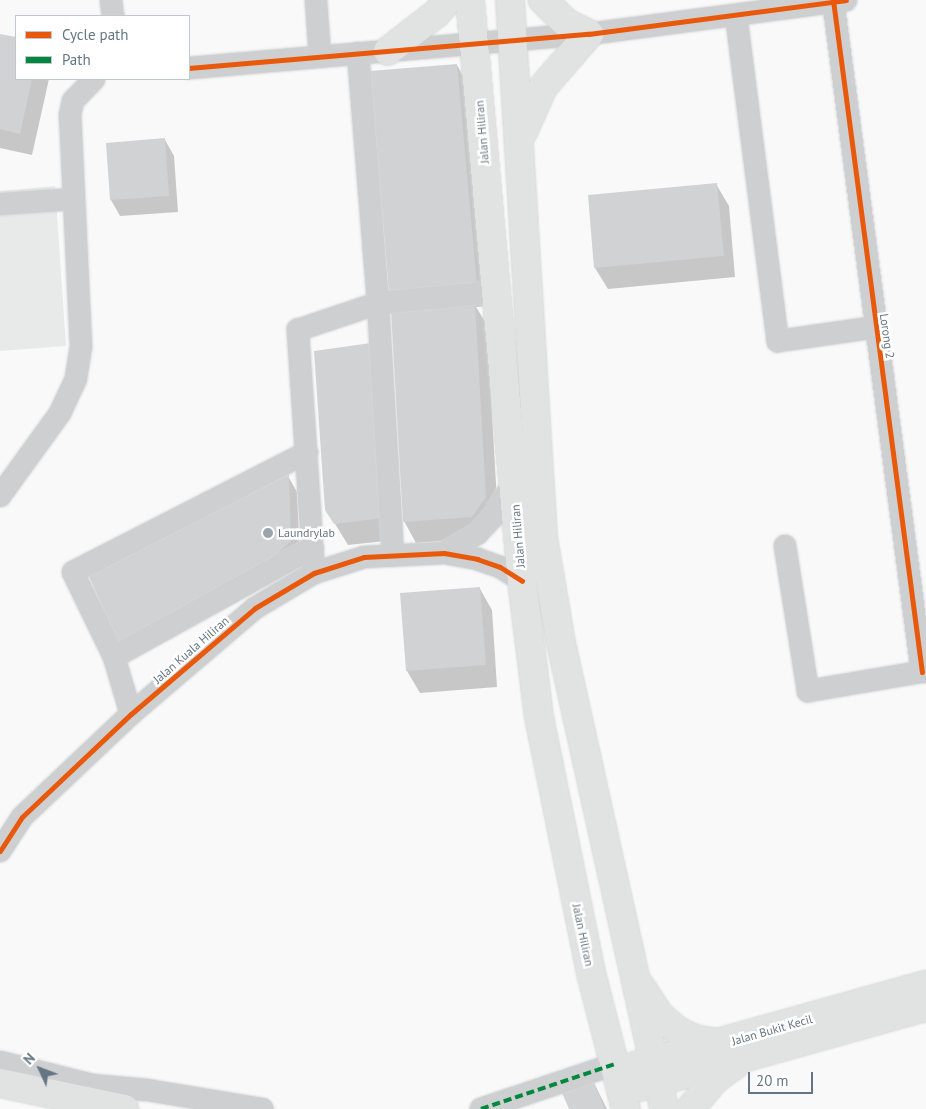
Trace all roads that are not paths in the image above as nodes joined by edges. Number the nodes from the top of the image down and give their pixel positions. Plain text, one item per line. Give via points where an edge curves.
1 (112, 0) edge
2 (316, 0) edge
3 (448, 0) edge
4 (470, 0) edge
5 (510, 0) edge
6 (543, 0) edge
7 (838, 1) edge
8 (113, 15) edge
9 (736, 15) junction
10 (589, 34) junction
11 (514, 40) junction
12 (475, 43) junction
13 (388, 51) junction
14 (358, 54) junction
15 (320, 57) junction
16 (190, 68) edge
17 (93, 80) edge
18 (520, 140) junction
19 (74, 199) junction
20 (0, 204) edge
21 (494, 292) junction
22 (378, 303) junction
23 (876, 327) junction
24 (307, 452) junction
25 (514, 482) junction
26 (0, 496) edge
27 (785, 546) dead end
28 (313, 548) junction
29 (444, 553) junction
30 (392, 556) junction
31 (314, 573) junction
32 (522, 581) junction
33 (114, 658) junction
34 (924, 671) edge
35 (131, 714) junction
36 (0, 851) edge
37 (633, 975) junction
38 (926, 985) edge
39 (926, 1007) edge
40 (735, 1051) junction
41 (0, 1062) edge
42 (654, 1072) junction
43 (0, 1083) edge
44 (620, 1084) edge
45 (124, 1109) edge
46 (262, 1109) edge
47 (481, 1109) edge
48 (664, 1109) edge
49 (690, 1109) edge

1 - 8 street
2 - 15 street
3 - 13 main road via 437,13
4 - 12 main road, Jalan Hiliran
5 - 11 main road, Jalan Hiliran
6 - 10 main road via 566,23
7 - 9 street
7 - 23 street, Lorong 2
9 - 10 street
9 - 23 street via 778,341
10 - 11 street
10 - 18 main road via 543,87
11 - 12 street
11 - 18 main road, Jalan Hiliran
12 - 13 street
12 - 21 main road, Jalan Hiliran
13 - 14 street
14 - 15 street
14 - 22 street
15 - 16 street
17 - 19 street via 73,101 70,115
18 - 37 main road, Jalan Hiliran via 543,538 561,643
19 - 20 street
19 - 26 street via 81,346 76,378 60,413
21 - 22 street
21 - 25 main road, Jalan Hiliran
22 - 24 street via 298,330
22 - 30 street
23 - 34 street, Lorong 2
24 - 28 street
24 - 33 street via 73,572
25 - 29 street via 478,533
25 - 32 main road, Jalan Hiliran
27 - 34 street via 808,692
28 - 31 street
28 - 33 street
29 - 30 street, Jalan Kuala Hiliran
29 - 32 street via 477,559
30 - 31 street, Jalan Kuala Hiliran via 364,557
31 - 35 street, Jalan Kuala Hiliran via 255,608
32 - 44 main road, Jalan Hiliran via 539,718 592,977
33 - 35 street
35 - 36 street, Jalan Kuala Hiliran via 22,817
37 - 40 main road via 660,1016 678,1031
37 - 42 main road, Jalan Hiliran
38 - 40 main road, Jalan Bukit Kecil
39 - 40 main road, Jalan Bukit Kecil
40 - 42 main road, Jalan Bukit Kecil
40 - 49 main road
41 - 46 street via 92,1085 147,1090
42 - 44 main road, Jalan Bukit Kecil
42 - 48 main road, Jalan Hiliran
43 - 45 main road
44 - 47 street via 524,1092

